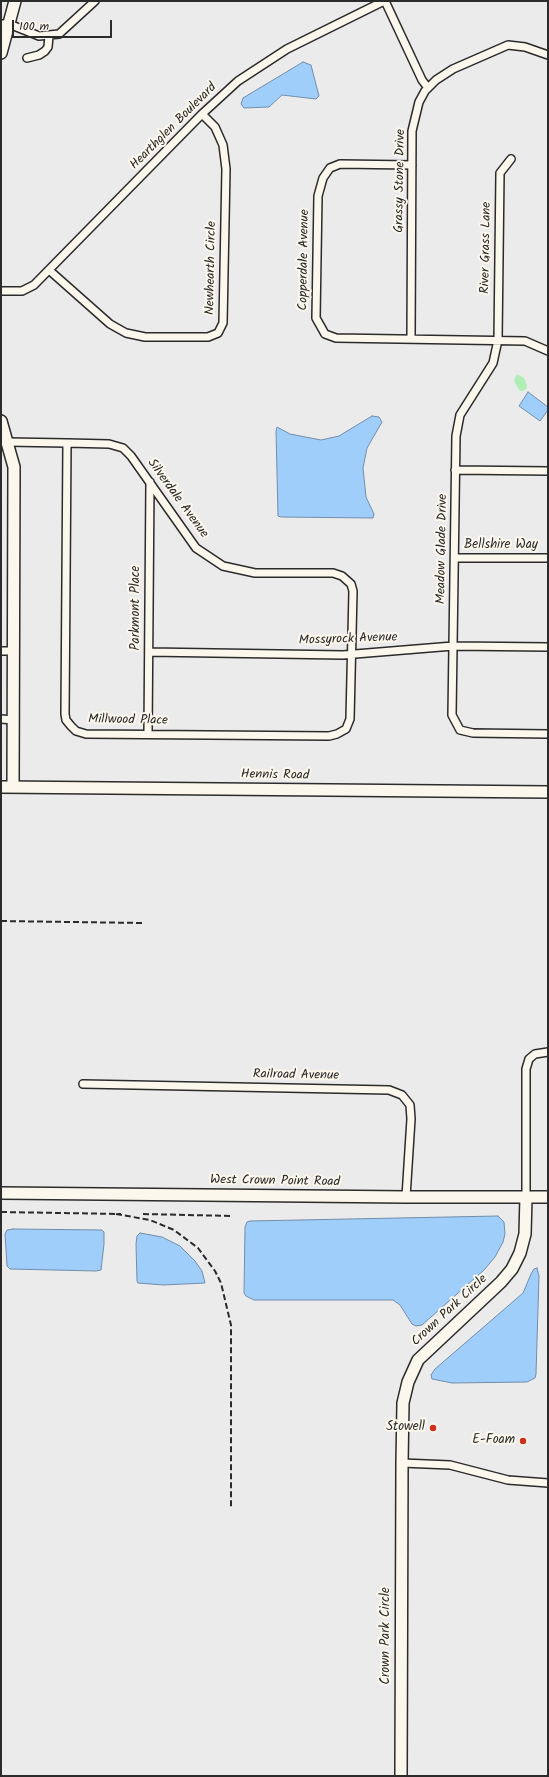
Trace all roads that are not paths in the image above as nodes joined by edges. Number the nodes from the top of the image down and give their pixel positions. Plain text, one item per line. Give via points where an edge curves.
1 (15, 1) edge
2 (96, 1) edge
3 (384, 1) edge
4 (5, 24) edge
5 (49, 36) junction
6 (1, 53) edge
7 (548, 55) edge
8 (27, 58) dead end
9 (428, 88) junction
10 (202, 114) junction
11 (511, 159) dead end
12 (412, 165) junction
13 (49, 270) junction
14 (1, 291) edge
15 (411, 338) junction
16 (498, 340) junction
17 (548, 351) edge
18 (1, 421) edge
19 (7, 442) junction
20 (67, 443) junction
21 (455, 470) junction
22 (548, 471) edge
23 (150, 482) junction
24 (455, 558) junction
25 (548, 558) edge
26 (453, 646) junction
27 (548, 647) edge
28 (1, 651) edge
29 (14, 651) junction
30 (149, 652) junction
31 (352, 655) junction
32 (1, 719) edge
33 (14, 720) junction
34 (148, 734) junction
35 (548, 734) edge
36 (1, 787) edge
37 (13, 787) junction
38 (548, 792) edge
39 (548, 1052) edge
40 (83, 1084) dead end
41 (1, 1194) edge
42 (406, 1197) junction
43 (526, 1197) junction
44 (548, 1197) edge
45 (402, 1463) junction
46 (548, 1483) edge
47 (401, 1776) edge

1 - 4 street
2 - 5 street via 59,34
3 - 9 street
3 - 10 street, Hearthglen Boulevard via 287,49 238,81
4 - 5 street via 39,36
4 - 6 street
5 - 8 street via 46,52
7 - 9 street, Grassy Stone Drive via 525,47 508,45 453,70
9 - 12 street, Grassy Stone Drive via 419,102 412,131
10 - 13 street, Hearthglen Boulevard
10 - 13 street, Newhearth Circle via 215,127 223,145 226,169 223,324 218,333 208,337 145,337 126,333 110,324
11 - 16 street, River Grass Lane via 500,173
12 - 15 street, Grassy Stone Drive
12 - 15 street, Copperdale Avenue via 340,164 330,168 323,178 318,196 316,318 325,334 336,338
13 - 14 street, Hearthglen Boulevard via 34,285 22,291
15 - 16 street, Copperdale Avenue
16 - 17 street via 525,341
16 - 21 street, Meadow Glade Drive via 493,363 460,415 456,436
18 - 19 street
19 - 20 street, Silverdale Avenue
19 - 29 street via 14,467
20 - 23 street, Silverdale Avenue via 109,444 122,448
20 - 34 street, Millwood Place via 66,720 76,731 86,734
21 - 22 street
21 - 24 street, Meadow Glade Drive
23 - 30 street, Parkmont Place
23 - 31 street, Silverdale Avenue via 196,548 223,566 255,573 333,573 342,576 351,584 353,591
24 - 25 street, Bellshire Way
24 - 26 street, Meadow Glade Drive
26 - 27 street, Mossyrock Avenue
26 - 31 street, Mossyrock Avenue
26 - 35 street, Meadow Glade Drive via 452,715 460,730 472,733
28 - 29 street
29 - 33 street
30 - 31 street, Mossyrock Avenue
30 - 34 street, Parkmont Place
31 - 34 street, Millwood Place via 350,719 346,729 337,734
32 - 33 street
33 - 37 street
36 - 37 street, Hennis Road
37 - 38 street, Hennis Road
39 - 43 street, Crown Park Circle via 535,1054 529,1059 526,1069
40 - 42 street, Railroad Avenue via 389,1090 402,1095 410,1105
41 - 42 street, West Crown Point Road
42 - 43 street, West Crown Point Road
43 - 44 street, West Crown Point Road
43 - 45 street, Crown Park Circle via 525,1234 512,1269 418,1360 408,1382 403,1403
45 - 46 street via 450,1465 508,1480
45 - 47 street, Crown Park Circle

